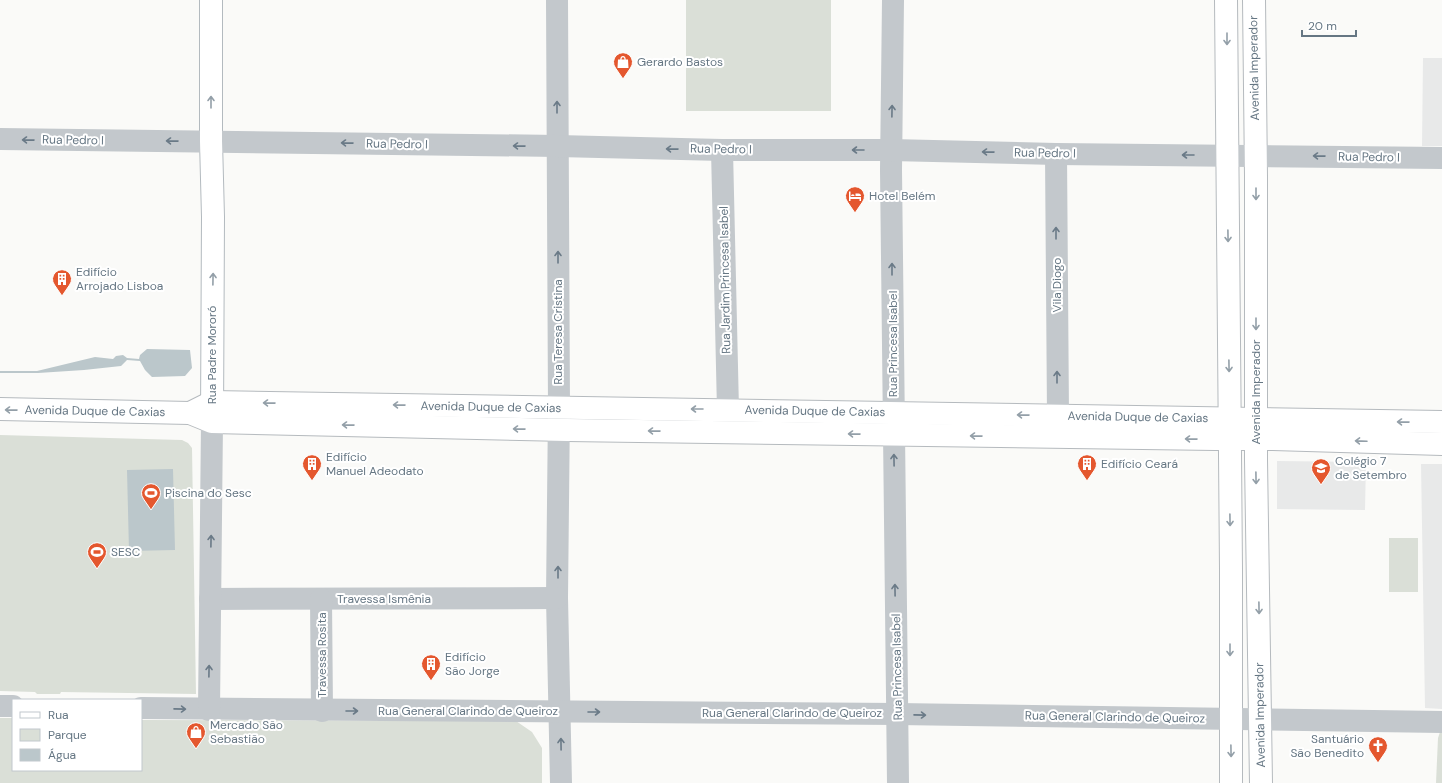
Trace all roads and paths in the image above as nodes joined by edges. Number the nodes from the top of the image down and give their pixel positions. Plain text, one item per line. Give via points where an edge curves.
1 (211, 0) edge
2 (556, 0) edge
3 (893, 0) edge
4 (1226, 0) edge
5 (1254, 0) edge
6 (0, 139) edge
7 (211, 141) junction
8 (558, 146) junction
9 (722, 150) junction
10 (891, 150) junction
11 (1056, 154) junction
12 (1227, 155) junction
13 (1255, 156) junction
14 (1442, 158) edge
15 (559, 408) junction
16 (0, 409) edge
17 (728, 410) junction
18 (212, 412) junction
19 (1058, 416) junction
20 (1442, 422) edge
21 (893, 424) junction
22 (558, 430) junction
23 (1230, 430) junction
24 (1256, 430) junction
25 (1442, 444) edge
26 (558, 598) junction
27 (210, 599) junction
28 (321, 599) junction
29 (0, 706) edge
30 (12, 706) edge
31 (142, 708) edge
32 (209, 710) junction
33 (322, 711) junction
34 (560, 712) junction
35 (897, 714) junction
36 (1230, 720) junction
37 (1260, 720) junction
38 (1442, 722) edge
39 (562, 783) edge
40 (898, 783) edge
41 (1231, 783) edge
42 (1261, 783) edge

7 -> 1 main road, Rua Padre Mororó
8 -> 2 street, Rua Teresa Cristina
10 -> 3 street, Rua Princesa Isabel
4 -> 12 main road
5 - 13 main road, Avenida Imperador
7 -> 6 street, Rua Pedro I
8 -> 7 street, Rua Pedro I
18 -> 7 main road, Rua Padre Mororó
9 -> 8 street, Rua Pedro I
15 -> 8 street, Rua Teresa Cristina
10 -> 9 street, Rua Pedro I
9 - 17 street, Rua Jardim Princesa Isabel
11 -> 10 street, Rua Pedro I
21 -> 10 street, Rua Princesa Isabel
12 -> 11 street, Rua Pedro I
19 -> 11 street, Vila Diogo
12 - 13 street, Rua Pedro I
12 -> 23 main road
14 -> 13 street, Rua Pedro I
13 -> 24 main road, Avenida Imperador
17 -> 15 main road, Avenida Duque de Caxias
15 -> 18 main road, Avenida Duque de Caxias
15 - 22 street, Rua Teresa Cristina
18 -> 16 main road, Avenida Duque de Caxias
17 - 21 main road, Avenida Duque de Caxias
22 -> 18 main road, Avenida Duque de Caxias
27 -> 18 street, Rua Padre Mororó
19 -> 21 main road, Avenida Duque de Caxias
19 - 23 main road, Avenida Duque de Caxias
20 -> 24 main road, Avenida Duque de Caxias
21 -> 22 main road, Avenida Duque de Caxias
23 -> 21 main road, Avenida Duque de Caxias
35 -> 21 street, Rua Princesa Isabel
26 -> 22 street, Rua Teresa Cristina
23 - 24 main road, Avenida Duque de Caxias
23 -> 36 main road
25 -> 24 main road, Avenida Duque de Caxias
24 -> 37 main road, Avenida Imperador
26 - 28 street, Travessa Ismênia
26 - 34 street, Rua Teresa Cristina
27 - 28 street, Travessa Ismênia
32 -> 27 street, Rua Padre Mororó
28 - 33 street, Travessa Rosita
29 - 30 street
31 -> 32 street, Rua General Clarindo de Queiroz
32 - 33 street, Rua General Clarindo de Queiroz
33 -> 34 street, Rua General Clarindo de Queiroz
34 -> 35 street, Rua General Clarindo de Queiroz
39 -> 34 street, Rua Teresa Cristina
35 -> 36 street, Rua General Clarindo de Queiroz
35 - 40 street, Rua Princesa Isabel
36 - 37 street, Rua General Clarindo de Queiroz
36 -> 41 main road
37 - 38 street, Rua General Clarindo de Queiroz
37 - 42 main road, Avenida Imperador

